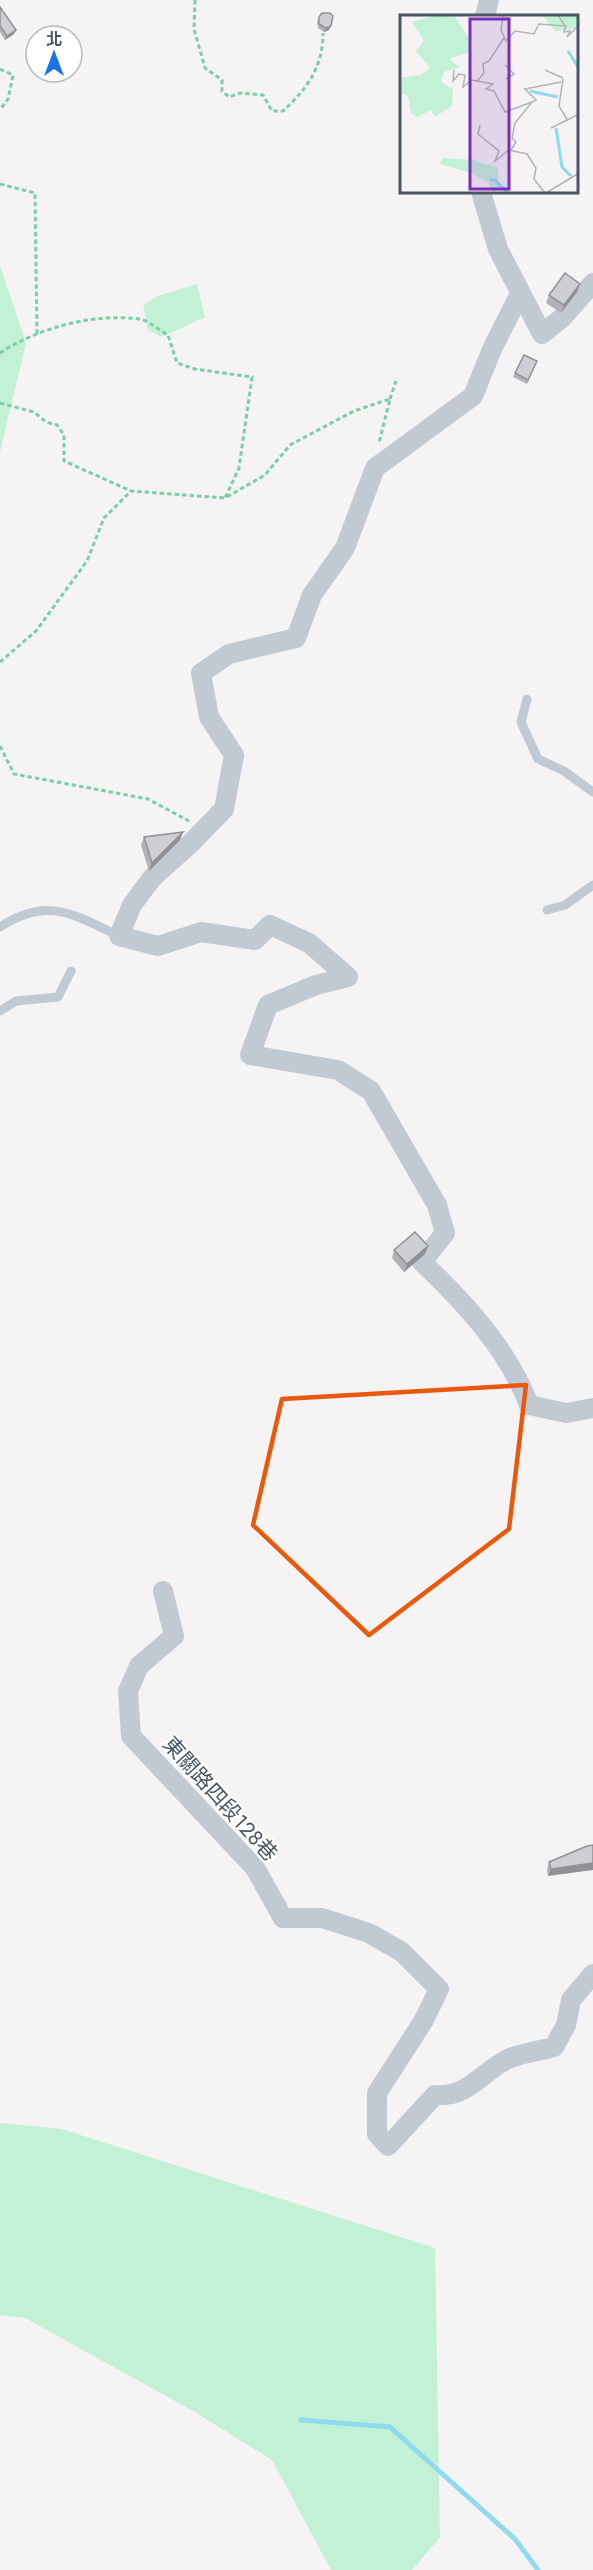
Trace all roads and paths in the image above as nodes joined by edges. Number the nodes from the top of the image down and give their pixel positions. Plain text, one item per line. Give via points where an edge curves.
1 (195, 0) edge
2 (489, 0) edge
3 (485, 15) edge
4 (323, 33) edge
5 (0, 69) edge
6 (0, 110) edge
7 (0, 184) edge
8 (482, 194) edge
9 (593, 283) edge
10 (520, 294) junction
11 (37, 334) junction
12 (0, 353) edge
13 (396, 381) dead end
14 (390, 399) junction
15 (0, 404) edge
16 (375, 468) junction
17 (131, 491) junction
18 (225, 498) junction
19 (0, 662) edge
20 (527, 699) dead end
21 (0, 746) edge
22 (593, 792) edge
23 (203, 829) junction
24 (593, 885) edge
25 (547, 910) dead end
26 (0, 927) edge
27 (119, 936) junction
28 (71, 971) dead end
29 (0, 1011) edge
30 (593, 1408) edge
31 (163, 1591) dead end
32 (593, 1974) edge

1 - 4 path via 194,28 205,68 222,80 222,91 229,97 240,93 263,95 272,111 283,111 304,91 323,55
2 - 3 street
5 - 6 path via 13,75 8,99
7 - 11 path via 35,193
8 - 10 street via 498,249
9 - 10 street via 542,334
10 - 16 street via 473,396
11 - 12 path
11 - 18 path via 88,321 141,319 168,335 177,363 252,377 239,468
13 - 14 path
14 - 16 path
14 - 18 path via 354,411 290,445 265,475
15 - 17 path via 34,412 57,425 64,435 64,461
16 - 23 street via 345,548 312,595 296,638 229,654 201,673 209,717 234,755 224,809
17 - 18 path
17 - 19 path via 104,518 87,561 36,631
20 - 22 lane via 521,722 538,759 564,771
21 - 23 path via 14,774 148,799
23 - 27 street via 152,878 132,905
24 - 25 lane via 565,905
26 - 27 lane via 19,915 54,909
27 - 30 street via 158,946 201,932 255,940 270,925 309,943 341,970 348,977 315,985 268,1005 250,1055 339,1070 371,1091 437,1205 445,1233 422,1262 466,1304 520,1382 529,1405 566,1413
28 - 29 lane via 58,997 16,1001
31 - 32 street, 東關路四段128巷 via 174,1636 139,1666 128,1691 131,1736 255,1868 283,1918 322,1918 369,1933 402,1952 439,1989 377,2094 377,2134 388,2146 435,2095 450,2096 508,2059 554,2047 566,2025 571,2000

